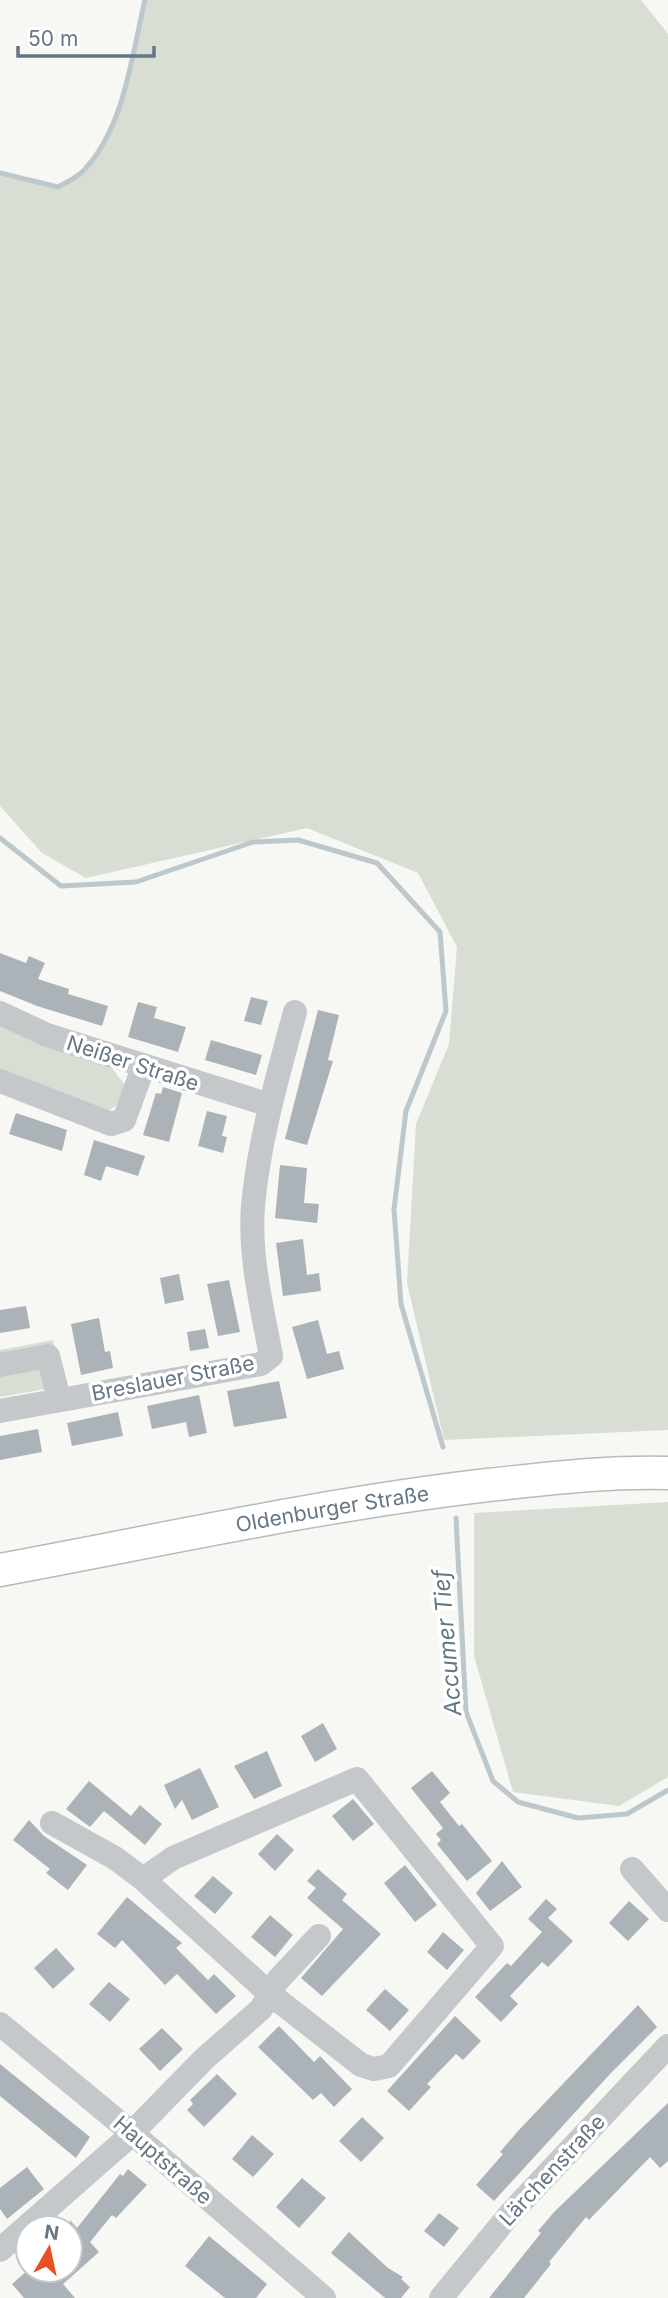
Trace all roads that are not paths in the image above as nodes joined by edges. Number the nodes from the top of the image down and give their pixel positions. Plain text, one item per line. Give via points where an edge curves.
1 (295, 1012) dead end
2 (0, 1013) edge
3 (143, 1068) junction
4 (0, 1081) edge
5 (270, 1105) junction
6 (0, 1365) edge
7 (59, 1399) junction
8 (0, 1411) edge
9 (668, 1473) edge
10 (0, 1570) edge
11 (52, 1823) dead end
12 (632, 1869) dead end
13 (143, 1879) junction
14 (668, 1910) edge
15 (319, 1936) dead end
16 (270, 1994) junction
17 (0, 2025) edge
18 (668, 2046) edge
19 (132, 2133) junction
20 (0, 2250) edge
21 (324, 2298) edge
22 (441, 2298) edge

1 - 5 street, Breslauer Straße
2 - 3 street, Neißer Straße via 47,1035
3 - 4 street via 124,1120 111,1124
3 - 5 street, Neißer Straße
5 - 7 street, Breslauer Straße via 253,1208 256,1269 271,1356 261,1364
6 - 7 street via 48,1356
7 - 8 street, Breslauer Straße
9 - 10 main road, Oldenburger Straße via 434,1491
11 - 13 street
12 - 14 street
13 - 16 street
13 - 16 street via 173,1858 358,1779 492,1946 389,2066 374,2069 361,2065
15 - 16 street
16 - 19 street via 261,2009
17 - 19 street, Hauptstraße
18 - 22 street, Lärchenstraße via 510,2214
19 - 20 street
19 - 21 street, Hauptstraße

